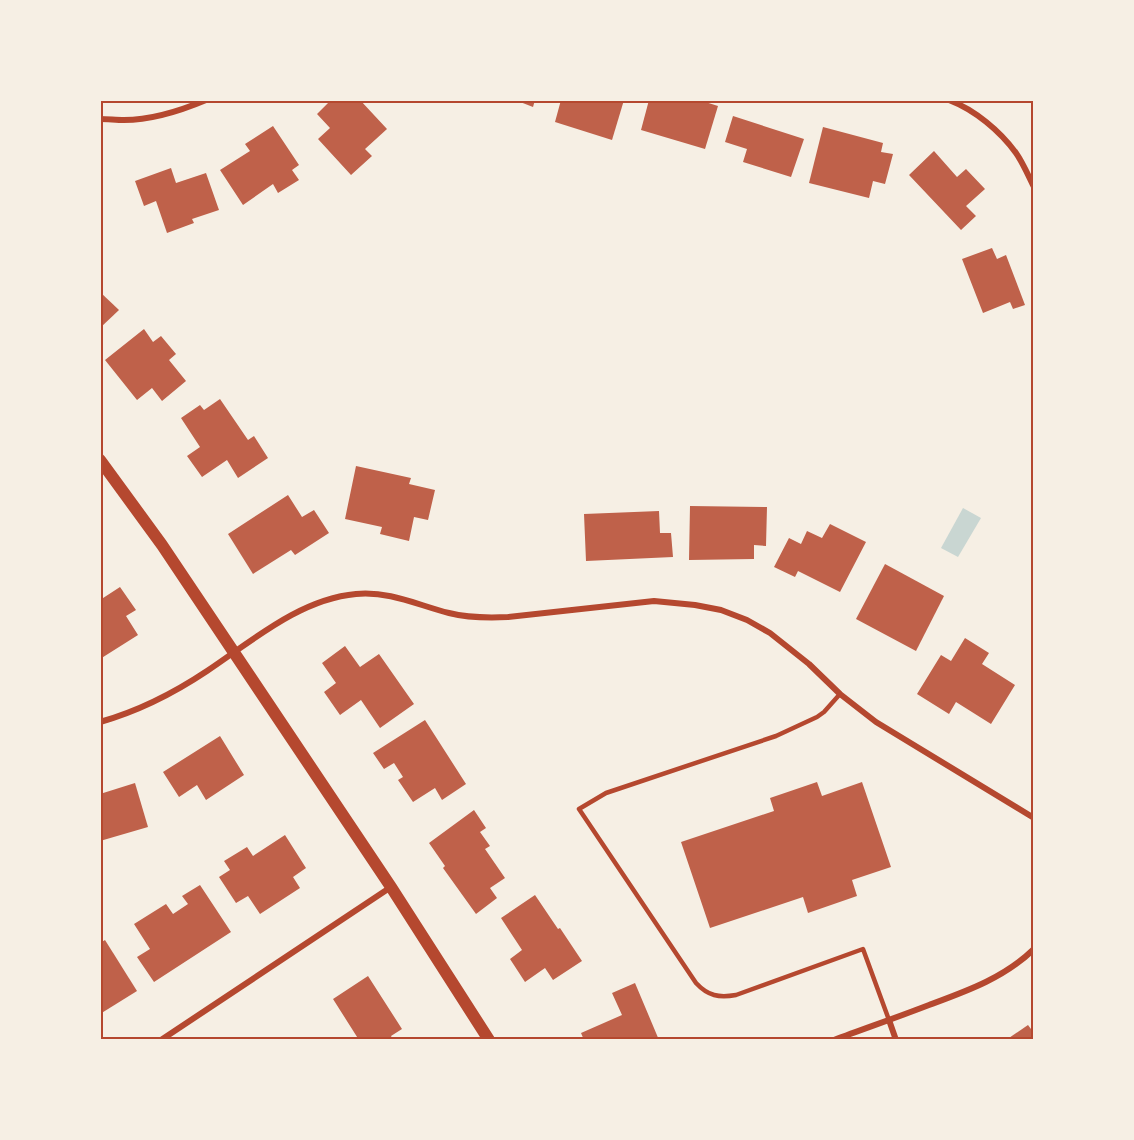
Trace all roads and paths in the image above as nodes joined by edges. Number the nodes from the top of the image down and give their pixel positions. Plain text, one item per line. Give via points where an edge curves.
1 (206, 100) edge
2 (949, 100) edge
3 (100, 118) edge
4 (1034, 187) edge
5 (100, 460) edge
6 (234, 652) junction
7 (840, 694) junction
8 (100, 722) edge
9 (1034, 818) edge
10 (391, 887) junction
11 (1034, 949) edge
12 (889, 1020) junction
13 (161, 1040) edge
14 (489, 1040) edge
15 (834, 1040) edge
16 (896, 1040) edge

1 - 3 street via 144,119
2 - 4 street via 972,112 1002,137
5 - 6 main road
6 - 7 street via 293,615 333,598 355,594 395,596 447,613 484,618 654,601 722,610 747,620 790,648
6 - 8 street via 154,702
6 - 10 main road
7 - 9 street via 876,722
7 - 12 lane via 817,717 776,736 606,794 579,809 707,993 720,997 736,995 863,949
10 - 13 street
10 - 14 main road
11 - 12 street via 996,977
12 - 15 street
12 - 16 street

